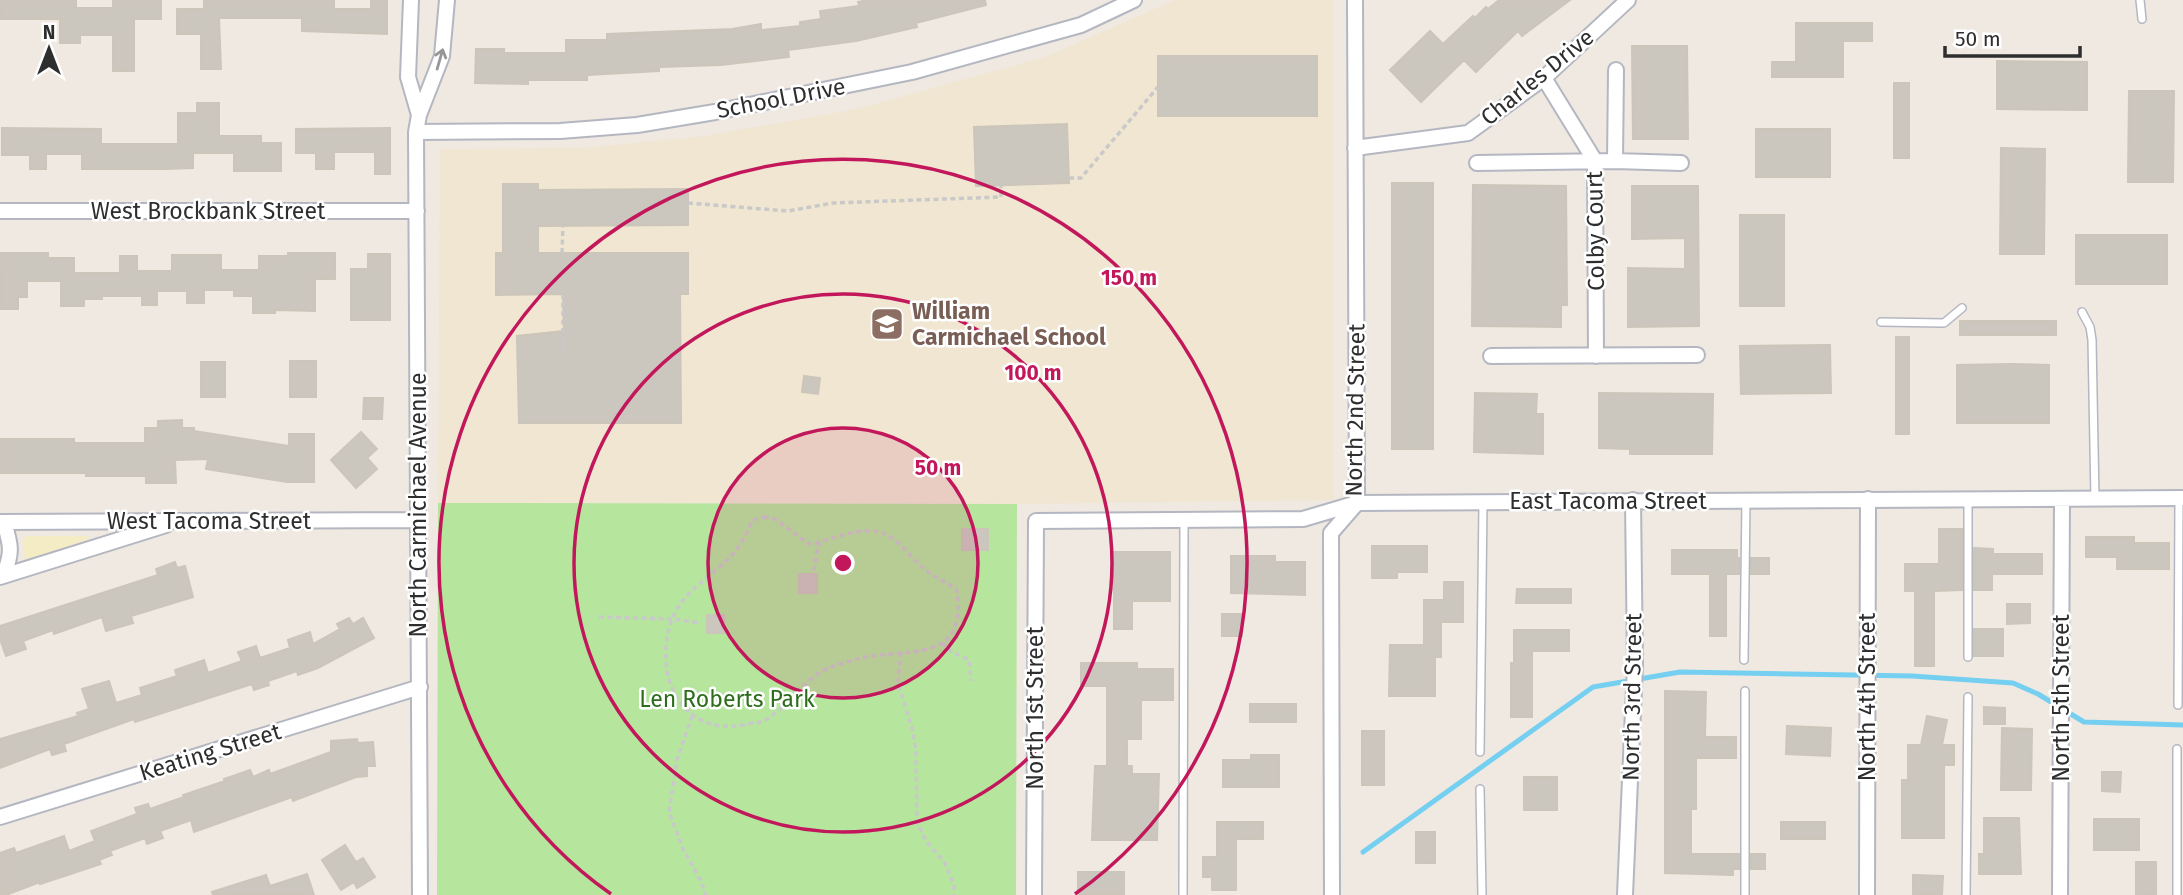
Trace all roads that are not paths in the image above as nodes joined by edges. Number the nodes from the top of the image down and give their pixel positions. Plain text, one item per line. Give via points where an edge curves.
1 (411, 0) edge
2 (447, 0) edge
3 (1134, 0) edge
4 (1355, 0) edge
5 (1628, 0) edge
6 (2140, 0) edge
7 (2142, 19) dead end
8 (1616, 70) dead end
9 (1544, 78) junction
10 (419, 115) junction
11 (416, 132) junction
12 (1355, 148) junction
13 (1615, 160) junction
14 (1595, 161) junction
15 (1477, 163) dead end
16 (1681, 163) dead end
17 (0, 211) edge
18 (417, 211) junction
19 (1962, 308) dead end
20 (2082, 312) dead end
21 (1881, 321) dead end
22 (1697, 355) dead end
23 (1491, 356) dead end
24 (1596, 356) junction
25 (2181, 498) edge
26 (1868, 499) junction
27 (1633, 500) junction
28 (1746, 500) junction
29 (1968, 500) junction
30 (2062, 500) junction
31 (2095, 500) junction
32 (1483, 502) junction
33 (1357, 503) junction
34 (418, 520) junction
35 (1184, 520) junction
36 (179, 521) junction
37 (1036, 521) joint
38 (2, 522) edge
39 (2, 577) edge
40 (1969, 657) dead end
41 (1744, 660) dead end
42 (419, 687) junction
43 (1745, 691) dead end
44 (1968, 697) dead end
45 (2178, 705) dead end
46 (2177, 749) dead end
47 (1480, 752) dead end
48 (1480, 789) dead end
49 (0, 817) edge
50 (420, 895) edge
51 (1034, 895) edge
52 (1183, 895) edge
53 (1332, 895) edge
54 (1482, 895) edge
55 (1625, 895) edge
56 (1745, 895) edge
57 (1867, 895) edge
58 (1966, 895) edge
59 (2060, 895) edge
60 (2178, 895) edge

1 - 10 street, North Carmichael Avenue via 408,77
10 -> 2 street, North Carmichael Avenue via 442,56
3 - 11 street, School Drive via 1081,25 912,72 715,111 637,125 573,130
4 - 12 street, North 2nd Street
5 - 9 street, Charles Drive
6 - 7 lane
8 - 13 street
9 - 12 street, Charles Drive via 1468,133
9 - 14 street, Colby Court
10 - 11 street, North Carmichael Avenue
11 - 18 street, North Carmichael Avenue
12 - 33 street, North 2nd Street
13 - 14 street
13 - 16 street
14 - 15 street
14 - 24 street, Colby Court
17 - 18 street, West Brockbank Street
18 - 34 street, North Carmichael Avenue
19 - 21 lane via 1944,323
20 - 31 lane via 2092,340
22 - 24 street
23 - 24 street
25 - 31 street, East Tacoma Street
25 - 45 lane
26 - 28 street, East Tacoma Street
26 - 29 street, East Tacoma Street
26 - 57 street, North 4th Street
27 - 28 street, East Tacoma Street
27 - 32 street, East Tacoma Street
27 - 55 street, North 3rd Street via 1636,665
28 - 41 lane
29 - 30 street, East Tacoma Street
29 - 40 lane
30 - 31 street, East Tacoma Street
30 - 59 street, North 5th Street
32 - 33 street, East Tacoma Street
32 - 47 lane
33 - 35 street, East Tacoma Street via 1303,519
33 - 53 street, North 2nd Street via 1331,533
34 - 36 street, West Tacoma Street
34 - 42 street, North Carmichael Avenue
35 - 37 street, East Tacoma Street
35 - 52 lane
36 - 38 street, West Tacoma Street
36 - 39 street
37 - 51 street, North 1st Street
38 - 39 street via 11,558
42 - 49 street, Keating Street
42 - 50 street, North Carmichael Avenue
43 - 56 lane
44 - 58 lane
46 - 60 lane
48 - 54 lane

